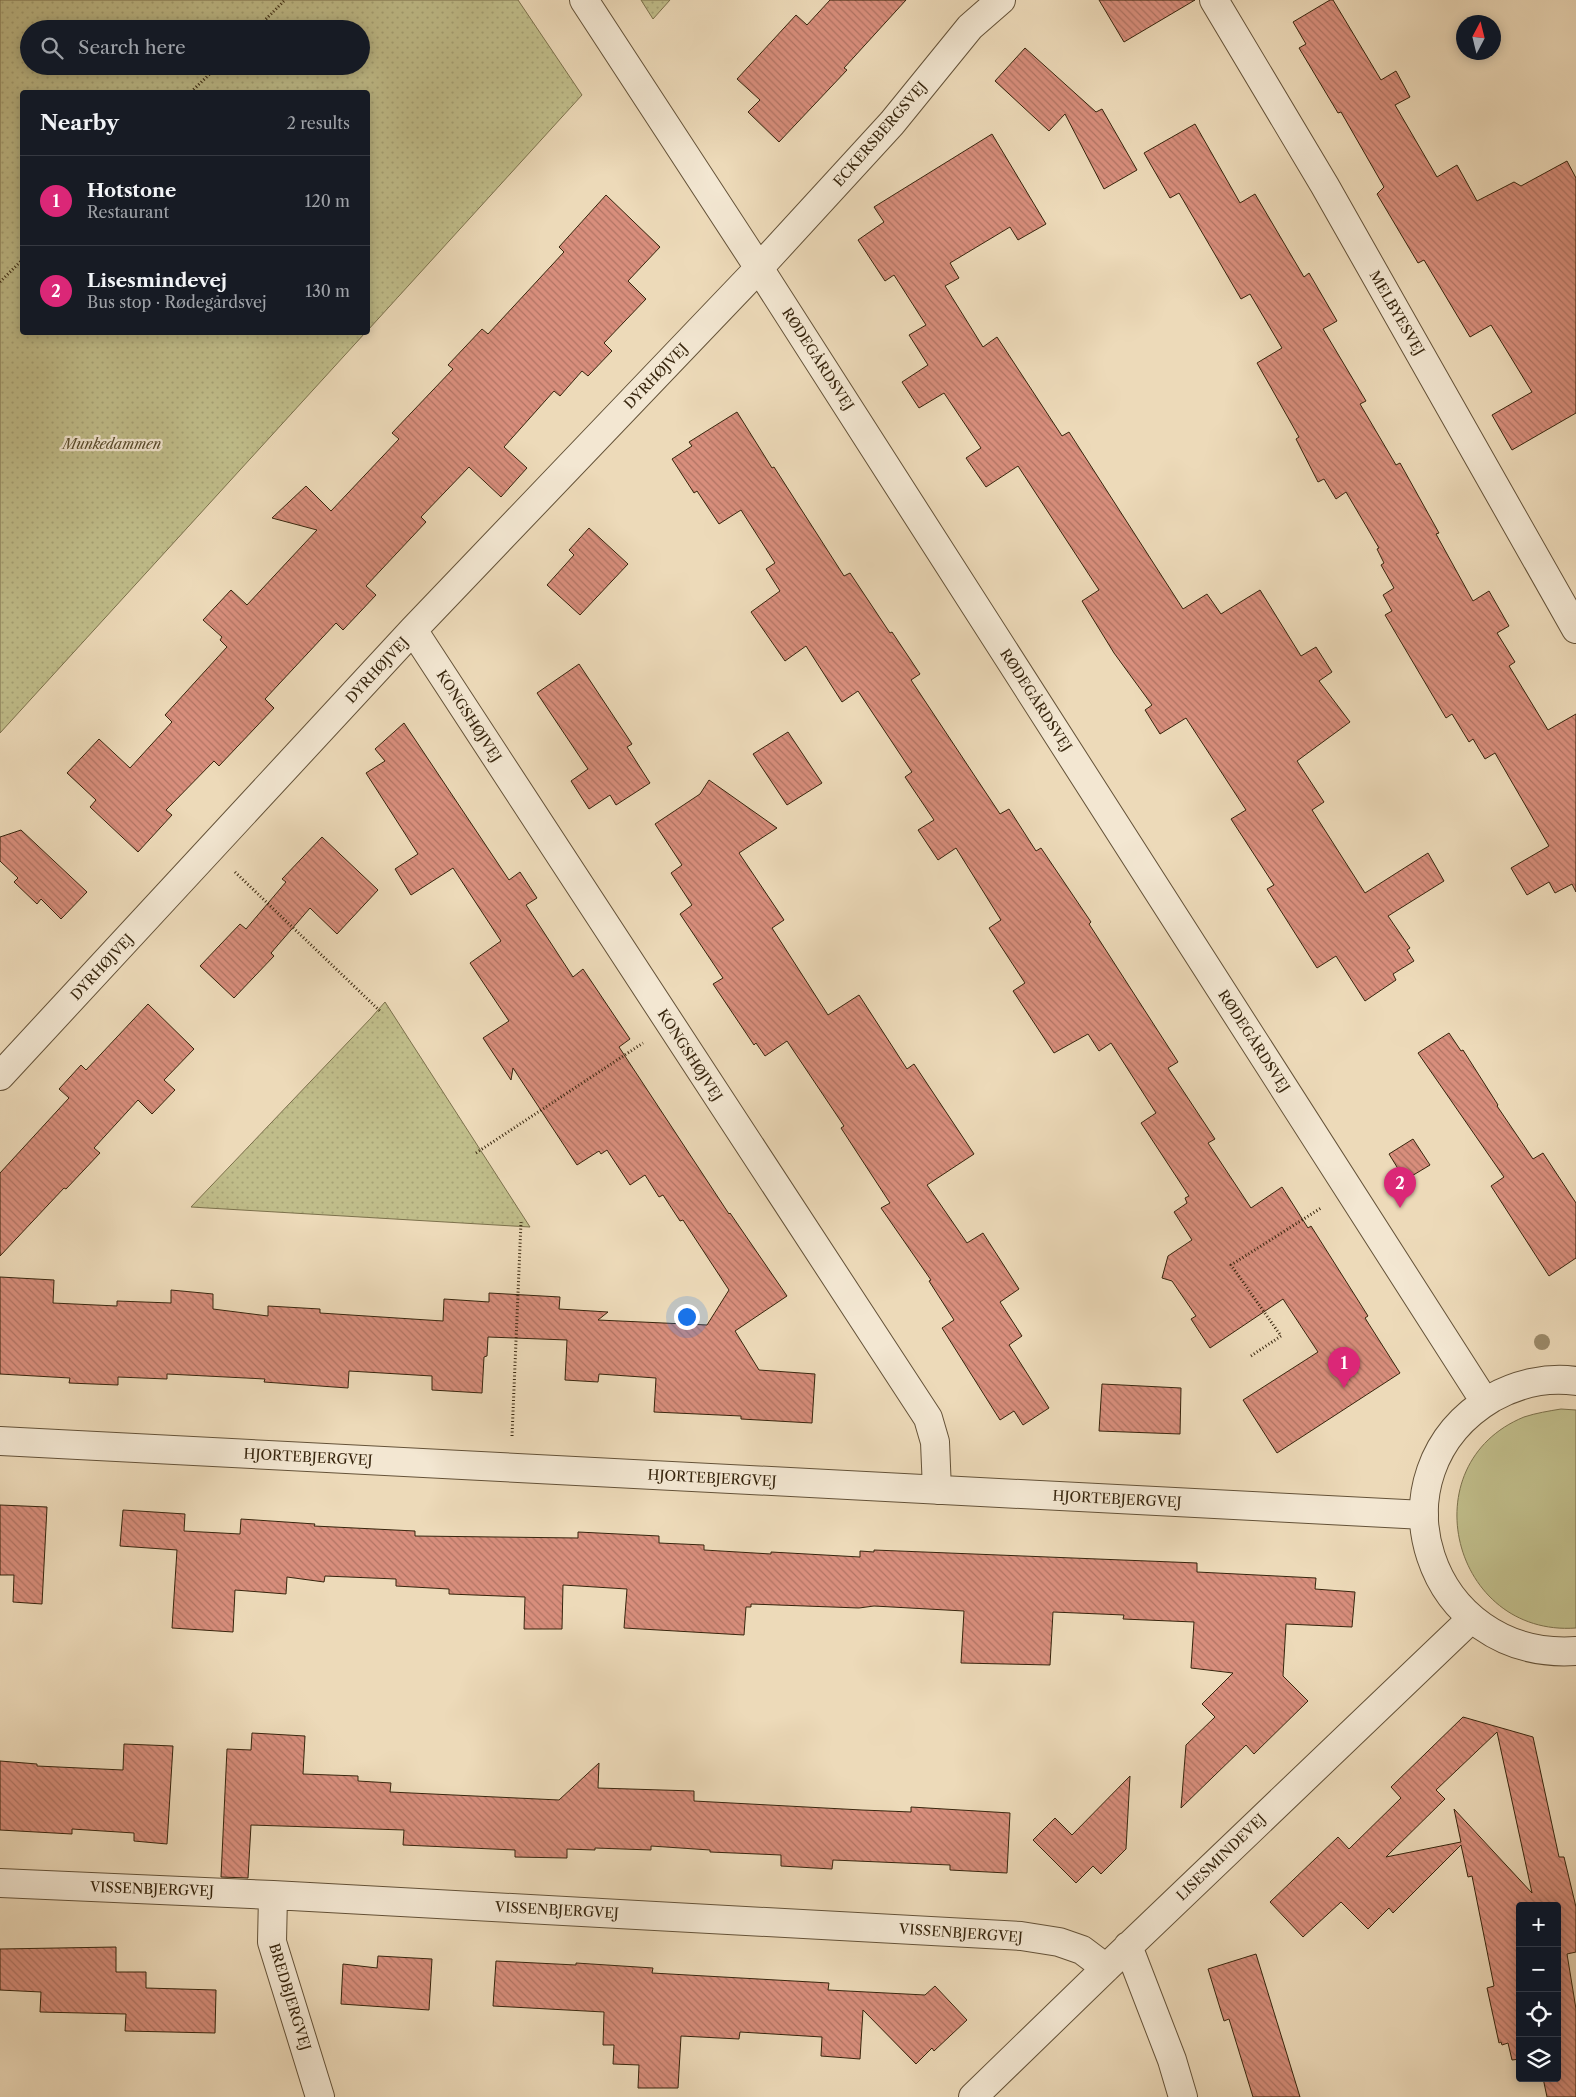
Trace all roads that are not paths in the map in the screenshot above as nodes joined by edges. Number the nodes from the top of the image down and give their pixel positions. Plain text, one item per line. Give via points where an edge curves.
1 (584, 0) edge
2 (1001, 0) edge
3 (1214, 0) edge
4 (759, 268) junction
5 (1576, 629) edge
6 (413, 630) junction
7 (0, 1076) edge
8 (1576, 1381) edge
9 (1486, 1402) junction
10 (0, 1441) edge
11 (938, 1490) junction
12 (1424, 1515) junction
13 (1471, 1619) junction
14 (1576, 1652) edge
15 (0, 1883) edge
16 (273, 1894) junction
17 (1128, 1946) junction
18 (1106, 1968) junction
19 (320, 2097) edge
20 (973, 2097) edge
21 (1183, 2097) edge

1 - 4 street, RØDEGÅRDSVEJ
2 - 4 street, ECKERSBERGSVEJ via 970,27 892,123
3 - 5 street, MELBYESVEJ via 1325,186
4 - 6 street, DYRHØJVEJ
4 - 9 street, RØDEGÅRDSVEJ
6 - 7 street, DYRHØJVEJ
6 - 11 street, KONGSHØJVEJ via 928,1418 936,1449
8 - 9 street via 1533,1383 1516,1387
9 - 12 street via 1460,1424 1441,1451 1429,1482
10 - 11 street, HJORTEBJERGVEJ
11 - 12 street, HJORTEBJERGVEJ
12 - 13 street via 1427,1544 1436,1572 1451,1597
13 - 14 street via 1499,1638 1531,1649
13 - 17 street, LISESMINDEVEJ
15 - 16 street, VISSENBJERGVEJ
16 - 18 street, VISSENBJERGVEJ via 1021,1936 1059,1942 1082,1950
16 - 19 street, BREDBJERGVEJ via 272,1942
17 - 18 street, LISESMINDEVEJ
17 - 21 street
18 - 20 street, LISESMINDEVEJ

